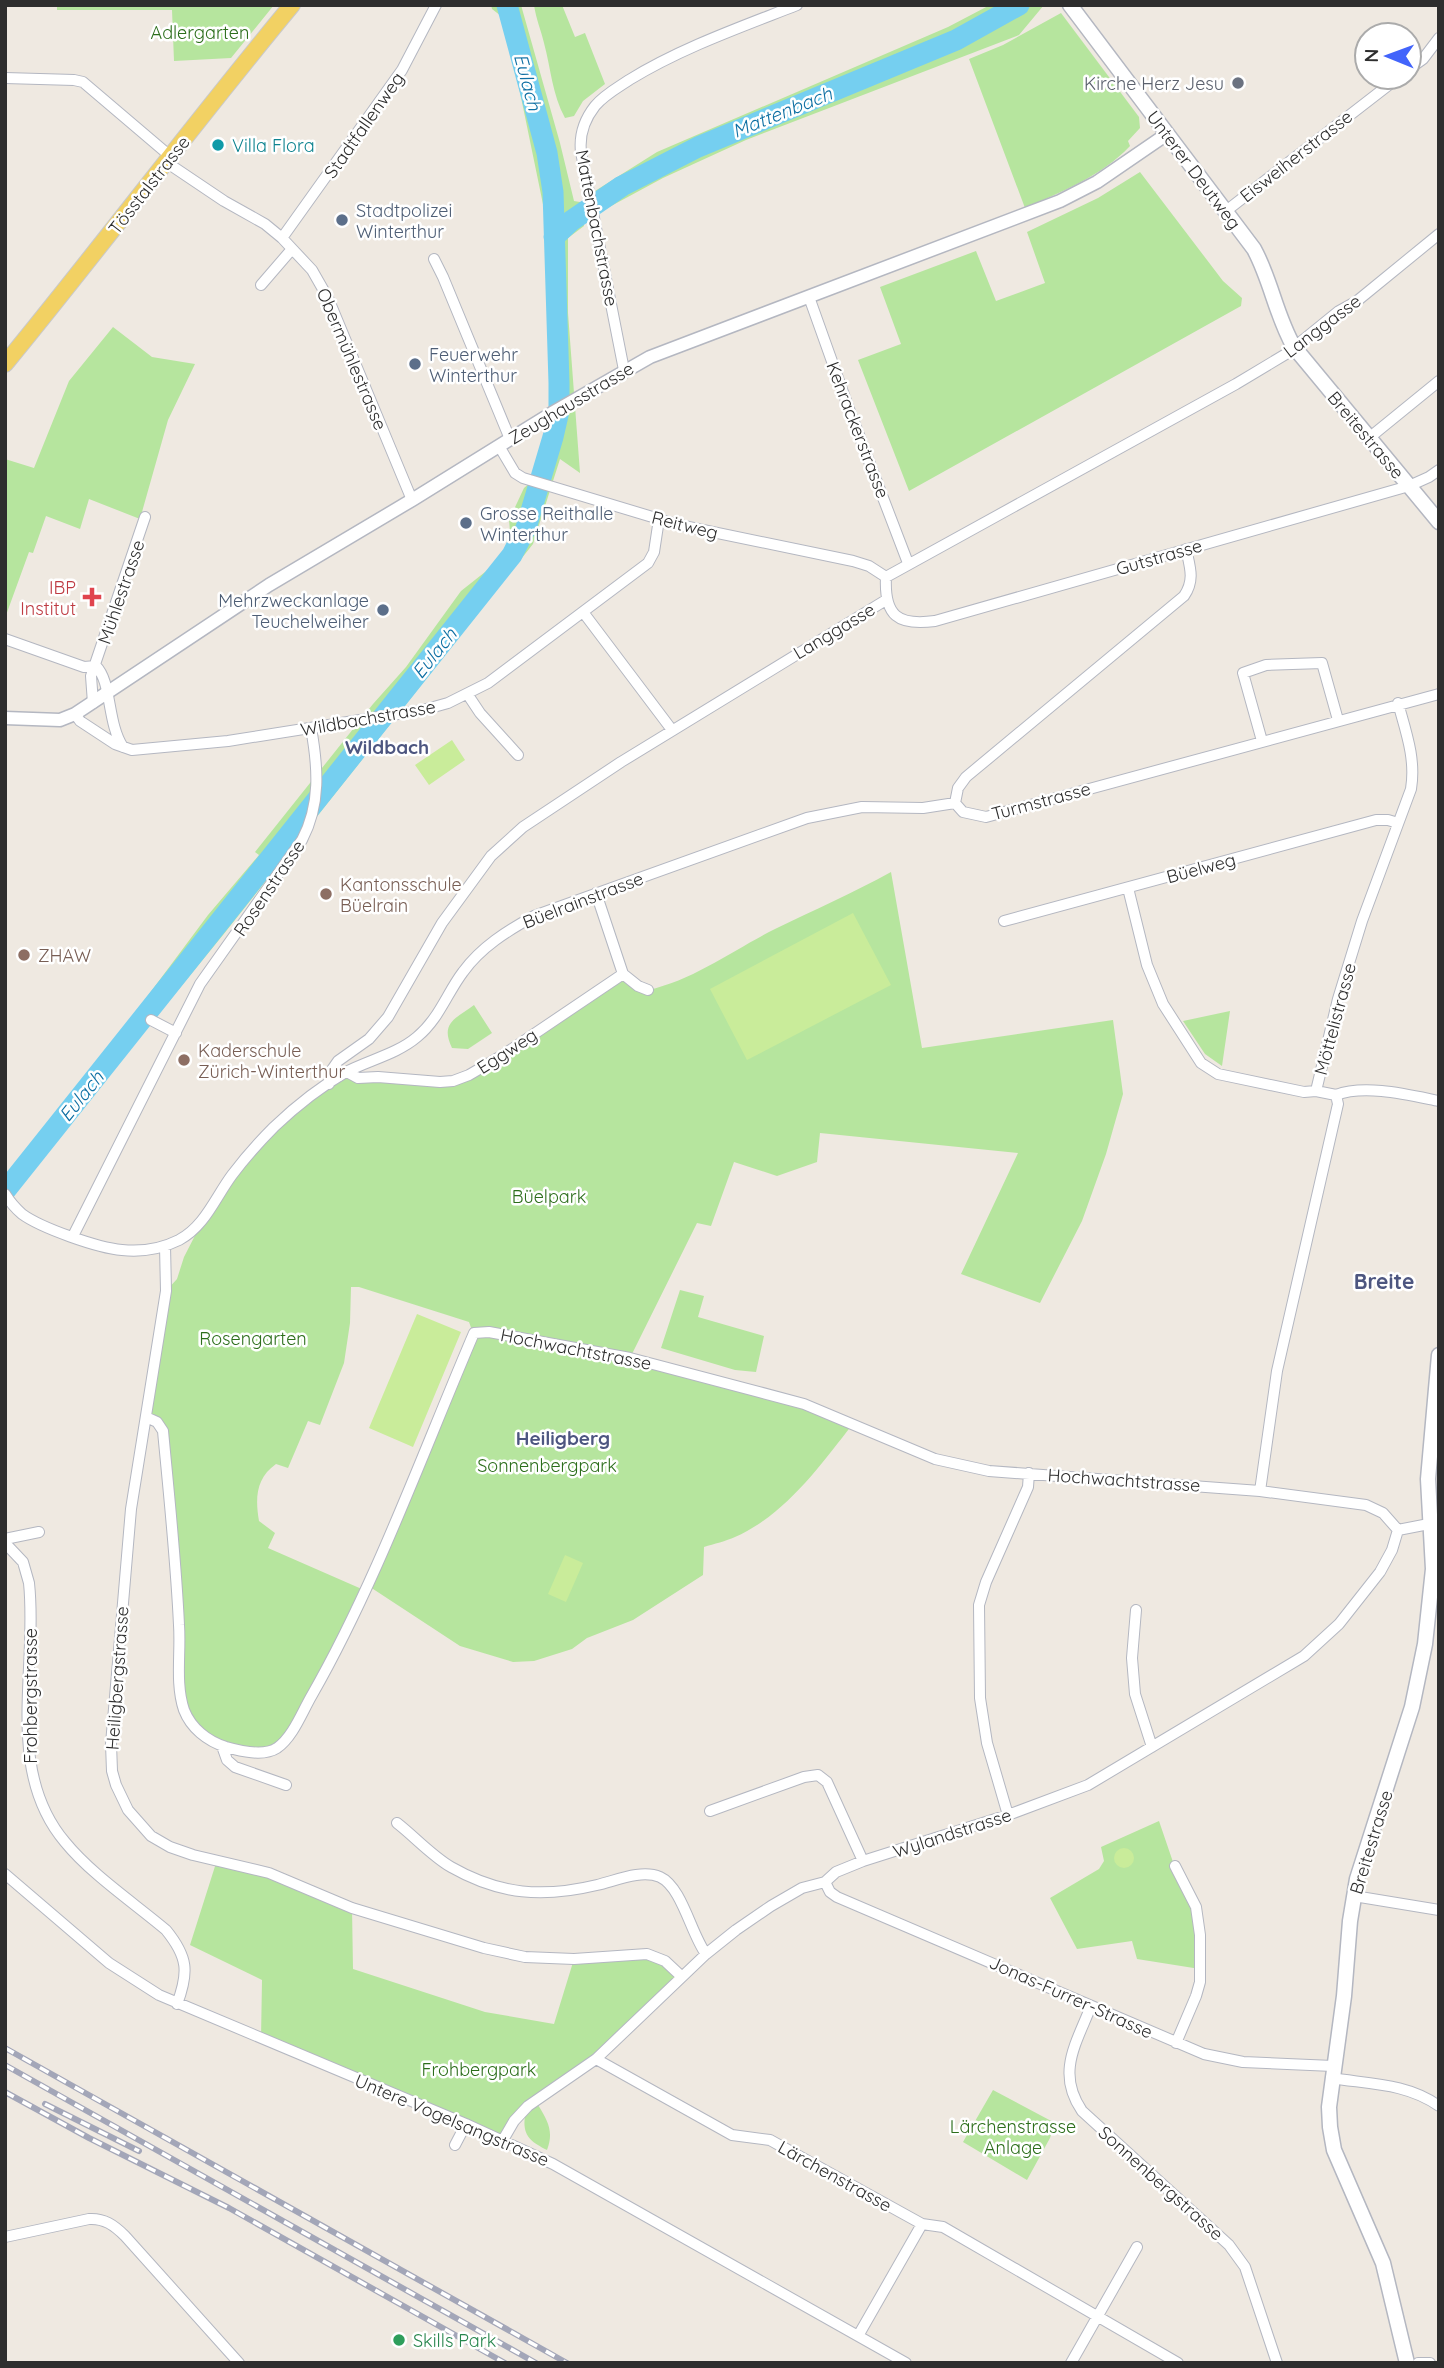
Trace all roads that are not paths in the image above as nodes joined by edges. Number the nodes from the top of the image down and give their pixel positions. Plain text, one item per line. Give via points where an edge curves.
1 (292, 5) edge
2 (436, 5) edge
3 (797, 5) edge
4 (1070, 5) edge
5 (1439, 38) edge
6 (1423, 59) edge
7 (5, 78) edge
8 (1381, 91) edge
9 (1167, 134) junction
10 (168, 159) junction
11 (1226, 211) junction
12 (1439, 234) edge
13 (282, 238) junction
14 (292, 249) junction
15 (434, 260) dead end
16 (261, 285) dead end
17 (809, 297) junction
18 (1294, 347) junction
19 (8, 356) edge
20 (624, 370) junction
21 (1439, 381) edge
22 (1369, 438) junction
23 (510, 439) junction
24 (499, 446) junction
25 (1439, 470) edge
26 (1409, 486) junction
27 (412, 500) junction
28 (145, 517) dead end
29 (659, 519) junction
30 (1439, 522) edge
31 (1186, 550) junction
32 (908, 563) junction
33 (886, 577) junction
34 (886, 600) junction
35 (583, 612) junction
36 (5, 639) edge
37 (96, 666) junction
38 (107, 693) junction
39 (1439, 694) edge
40 (468, 695) junction
41 (93, 703) junction
42 (1398, 703) junction
43 (110, 713) junction
44 (75, 714) junction
45 (5, 718) edge
46 (1338, 720) junction
47 (90, 727) junction
48 (311, 728) junction
49 (672, 730) junction
50 (1262, 741) junction
51 (124, 748) junction
52 (518, 755) dead end
53 (956, 803) junction
54 (1398, 823) junction
55 (1128, 888) junction
56 (596, 894) junction
57 (1003, 921) dead end
58 (623, 974) junction
59 (648, 990) dead end
60 (151, 1020) dead end
61 (176, 1033) junction
62 (347, 1072) junction
63 (328, 1084) junction
64 (1316, 1091) junction
65 (1336, 1095) junction
66 (1439, 1101) edge
67 (6, 1195) edge
68 (73, 1237) junction
69 (165, 1246) junction
70 (1439, 1354) edge
71 (146, 1417) junction
72 (1029, 1473) junction
73 (1260, 1491) junction
74 (1435, 1522) edge
75 (1398, 1530) junction
76 (39, 1532) dead end
77 (5, 1541) edge
78 (1136, 1610) dead end
79 (222, 1746) junction
80 (1152, 1747) junction
81 (286, 1785) dead end
82 (710, 1811) dead end
83 (1008, 1815) junction
84 (397, 1823) dead end
85 (863, 1861) junction
86 (1175, 1866) dead end
87 (5, 1874) edge
88 (825, 1882) junction
89 (1354, 1896) junction
90 (1439, 1910) edge
91 (706, 1954) junction
92 (681, 1976) junction
93 (177, 2004) junction
94 (1091, 2006) junction
95 (1176, 2043) junction
96 (596, 2059) junction
97 (1332, 2072) junction
98 (1439, 2106) edge
99 (466, 2124) junction
100 (503, 2140) junction
101 (455, 2145) dead end
102 (922, 2224) junction
103 (5, 2236) edge
104 (1137, 2247) dead end
105 (1096, 2317) junction
106 (859, 2336) junction
107 (239, 2363) edge
108 (905, 2363) edge
109 (1071, 2363) edge
110 (1178, 2363) edge
111 (1277, 2363) edge
112 (1408, 2363) edge
113 (1419, 2363) edge
114 (1430, 2363) edge

1 - 10 main road, Tösstalstrasse
2 - 13 street, Stadtfallenweg via 402,70
3 - 20 street, Mattenbachstrasse via 643,72 609,93 587,118 581,152
4 - 9 main road, Unterer Deutweg
5 - 6 street
7 - 10 street, Obermühlestrasse via 83,82
8 - 11 street, Eisweiherstrasse
9 - 11 main road, Unterer Deutweg
9 - 17 street, Zeughausstrasse via 1097,182 1060,201
10 - 13 street, Obermühlestrasse via 204,189
10 - 19 main road, Tösstalstrasse via 85,267
11 - 18 main road, Unterer Deutweg via 1262,262
12 - 18 street, Langgasse
13 - 14 street, Obermühlestrasse
14 - 16 street
14 - 27 street, Obermühlestrasse via 312,270 328,298
15 - 23 street
17 - 20 street, Zeughausstrasse
17 - 32 street, Kehrackerstrasse
18 - 22 main road, Breitestrasse
18 - 32 street, Langgasse via 1236,384
20 - 23 street, Zeughausstrasse
21 - 22 street
22 - 26 main road, Breitestrasse
23 - 24 street, Zeughausstrasse
24 - 27 street, Zeughausstrasse
24 - 29 street, Reitweg via 515,473 532,481
25 - 26 street, Gutstrasse
26 - 30 main road, Breitestrasse
26 - 31 street, Gutstrasse
27 - 38 street, Zeughausstrasse via 270,585
28 - 37 street, Mühlestrasse
29 - 33 street, Reitweg via 853,561
29 - 35 street, Wildbachstrasse via 648,563
31 - 34 street, Gutstrasse via 935,621 905,622 893,614
31 - 53 street via 1192,575 1184,596 966,777 958,788
32 - 33 street, Langgasse
33 - 34 street, Langgasse
34 - 49 street, Langgasse
35 - 40 street, Wildbachstrasse
35 - 49 street
36 - 37 street via 84,667
37 - 38 street, Mühlestrasse via 105,677
37 - 41 street, Mühlestrasse via 91,676
38 - 41 street, Zeughausstrasse
38 - 43 street
39 - 42 street, Turmstrasse
40 - 48 street, Wildbachstrasse via 398,714
40 - 52 street
41 - 44 street, Zeughausstrasse
42 - 46 street, Turmstrasse
42 - 54 street, Möttelistrasse via 1413,774
43 - 47 street via 104,729
43 - 51 street
44 - 45 street, Zeughausstrasse via 60,720
44 - 47 street
46 - 50 street, Turmstrasse
46 - 50 street via 1322,663 1266,665 1243,673
47 - 51 street
48 - 51 street, Wildbachstrasse via 177,747
48 - 61 street, Rosenstrasse via 317,782 312,821 200,985
49 - 63 street, Langgasse via 523,827 491,856 442,923 388,1017 369,1039 338,1062
50 - 53 street, Turmstrasse via 986,817 963,812
53 - 56 street, Büelrainstrasse via 834,811
54 - 55 street, Büelweg via 1376,820
54 - 64 street, Möttelistrasse via 1338,999
55 - 57 street, Büelweg
55 - 64 street via 1147,965 1163,1004 1201,1063 1218,1074
56 - 58 street
56 - 62 street, Büelrainstrasse via 534,916 493,941 462,972 437,1016 418,1036
58 - 59 street
58 - 62 street, Eggweg via 503,1055 453,1081 358,1078
60 - 61 street
61 - 68 street, Rosenstrasse
62 - 63 street, Büelrainstrasse
63 - 69 street, Büelrainstrasse via 261,1141 197,1228
64 - 65 street, Möttelistrasse
65 - 66 street via 1387,1092
65 - 73 street, Möttelistrasse via 1338,1104 1277,1371
67 - 68 street via 24,1216
68 - 69 street via 118,1250
69 - 71 street, Heiligbergstrasse via 166,1291
70 - 74 main road, Breitestrasse via 1428,1479
71 - 79 street, Hochwachtstrasse via 163,1431 182,1701 196,1729
71 - 92 street, Heiligbergstrasse via 131,1509 111,1758 121,1798 151,1836 193,1855 269,1873 352,1908 484,1948 525,1957 574,1959 647,1954 665,1961
72 - 73 street, Hochwachtstrasse
72 - 79 street, Hochwachtstrasse via 989,1471 934,1459 804,1404 630,1358 474,1333 367,1585 289,1735 270,1751
72 - 83 street via 1028,1487 979,1605 986,1743
73 - 75 street, Hochwachtstrasse via 1366,1505 1382,1513
74 - 75 street
74 - 89 main road, Breitestrasse via 1419,1681
75 - 80 street, Wylandstrasse via 1380,1572 1339,1624 1304,1656
76 - 77 street
77 - 93 street, Frohbergstrasse via 23,1562 29,1583 29,1753 36,1792 48,1819 71,1850 174,1940 185,1961
78 - 80 street via 1135,1694
79 - 81 street via 235,1767
80 - 83 street, Wylandstrasse via 1088,1785
82 - 85 street via 818,1775 827,1782
83 - 85 street, Wylandstrasse
84 - 91 street via 449,1866 514,1891 568,1892 643,1874 659,1877 672,1886
85 - 88 street, Wylandstrasse
86 - 95 street via 1196,1907 1200,1935 1200,1982
87 - 93 street, Untere Vogelsangstrasse via 108,1963
88 - 91 street, Wylandstrasse via 807,1886 771,1906
88 - 94 street, Jonas-Furrer-Strasse via 837,1897
89 - 90 street
89 - 97 main road, Breitestrasse
91 - 92 street, Wylandstrasse
92 - 96 street, Wylandstrasse
93 - 99 street, Untere Vogelsangstrasse
94 - 95 street, Jonas-Furrer-Strasse
94 - 111 street, Sonnenbergstrasse via 1070,2059 1068,2075 1076,2103 1228,2245 1245,2267
95 - 97 street, Jonas-Furrer-Strasse via 1225,2060
96 - 100 street, Wylandstrasse via 528,2106
96 - 102 street, Lärchenstrasse via 732,2135 769,2140
97 - 98 street, Jonas-Furrer-Strasse via 1396,2087
97 - 112 main road, Breitestrasse via 1329,2118 1334,2150 1382,2263
99 - 100 street, Untere Vogelsangstrasse
99 - 101 street
100 - 106 street, Untere Vogelsangstrasse
102 - 105 street, Lärchenstrasse via 943,2227
102 - 106 street
103 - 107 street via 89,2219 109,2222
104 - 105 street
105 - 109 street
105 - 110 street, Lärchenstrasse
106 - 108 street, Untere Vogelsangstrasse
113 - 114 street

